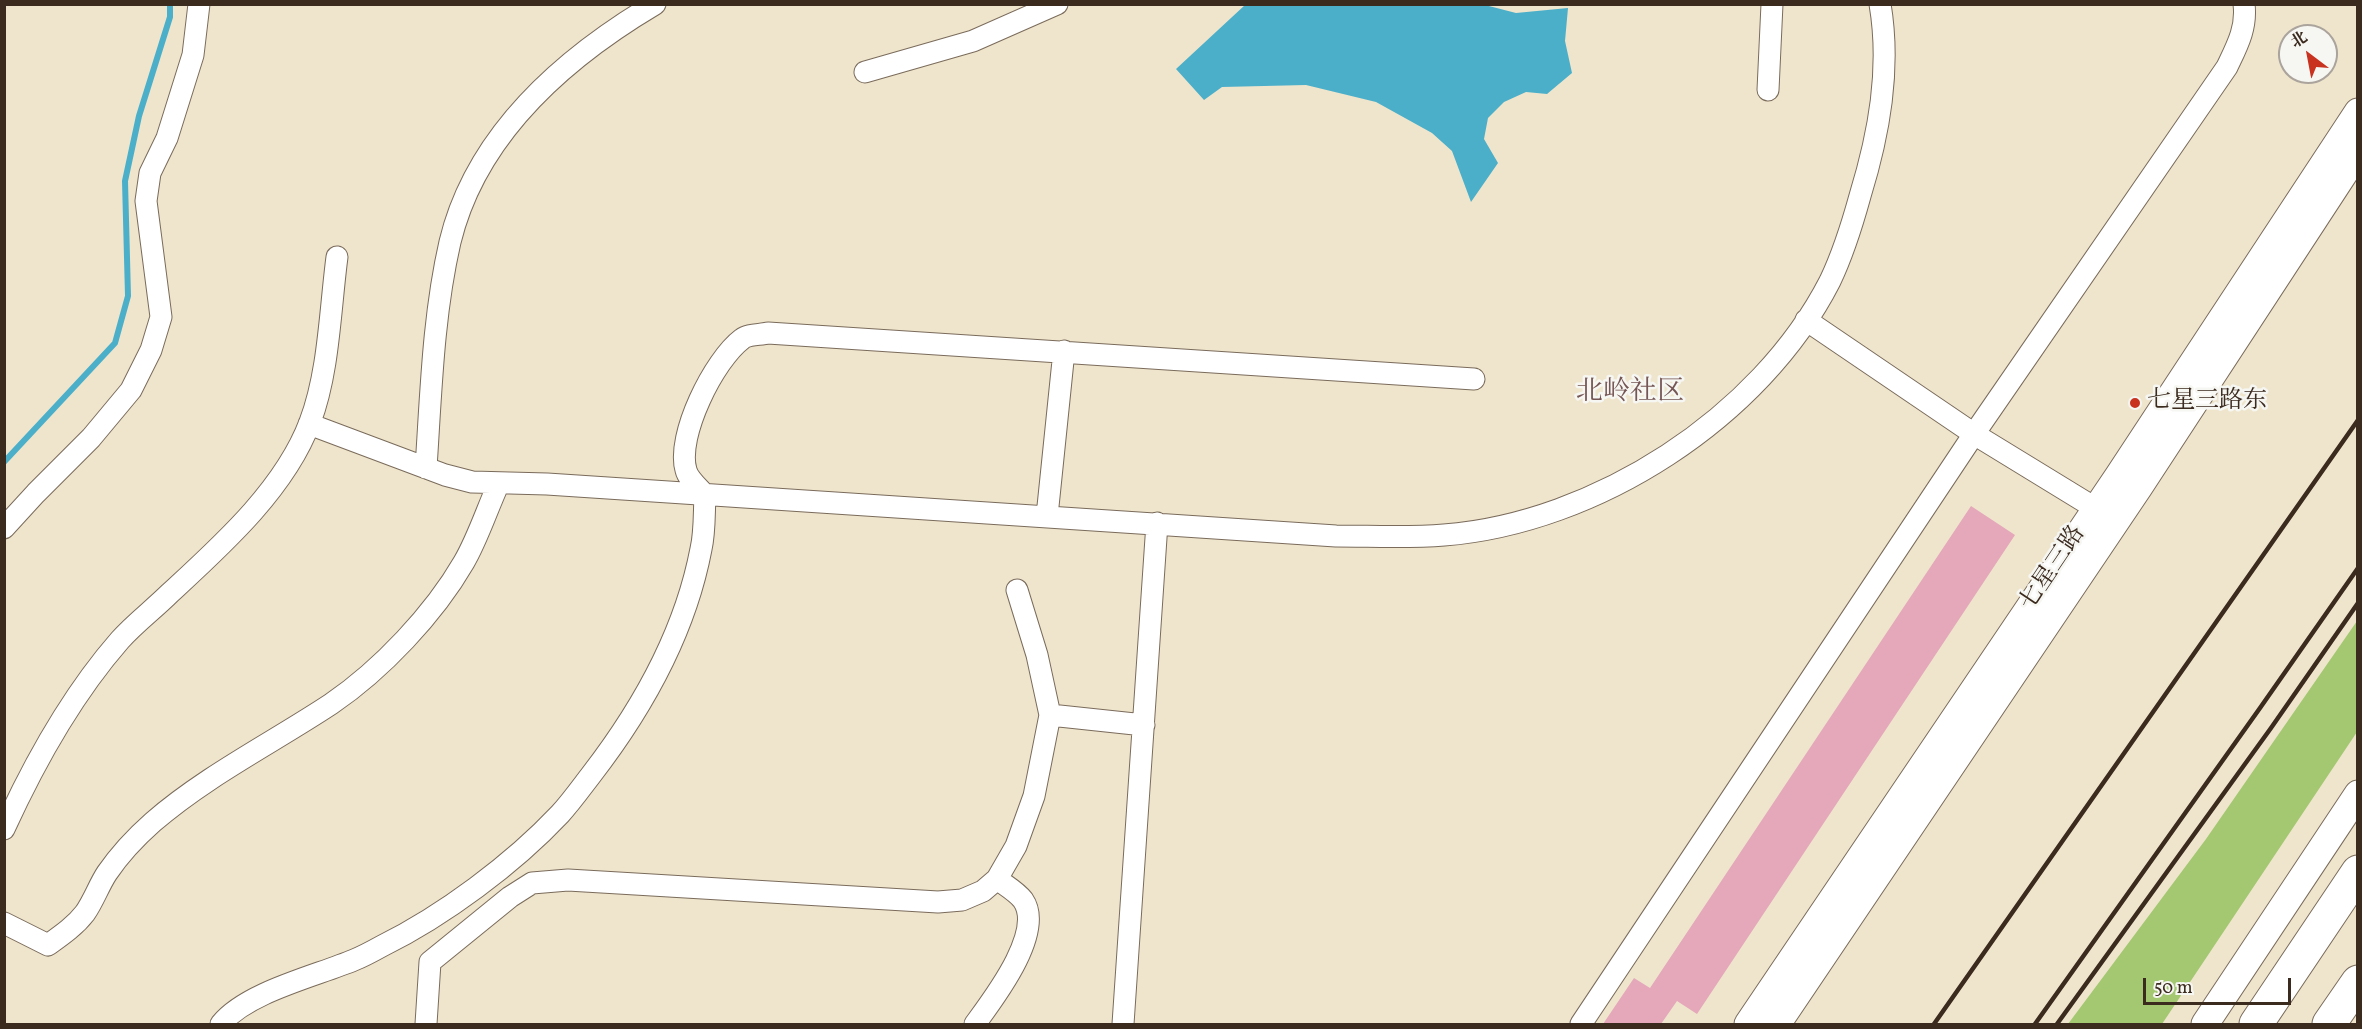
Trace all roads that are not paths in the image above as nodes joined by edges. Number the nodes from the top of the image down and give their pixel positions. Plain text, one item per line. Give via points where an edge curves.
1 (199, 4) edge
2 (655, 4) edge
3 (1057, 4) edge
4 (1772, 4) edge
5 (1880, 4) edge
6 (2244, 4) edge
7 (866, 72) dead end
8 (1768, 90) dead end
9 (2358, 112) edge
10 (2358, 152) edge
11 (337, 256) dead end
12 (1806, 320) junction
13 (1064, 351) junction
14 (1474, 379) dead end
15 (309, 424) junction
16 (1974, 434) junction
17 (426, 468) junction
18 (499, 483) junction
19 (705, 495) junction
20 (2106, 515) junction
21 (1047, 516) junction
22 (1157, 523) junction
23 (4, 528) edge
24 (1017, 590) dead end
25 (1050, 715) junction
26 (1144, 725) junction
27 (2358, 794) edge
28 (4, 829) edge
29 (2358, 872) edge
30 (998, 879) junction
31 (4, 923) edge
32 (2358, 982) edge
33 (221, 1024) edge
34 (426, 1024) edge
35 (975, 1024) edge
36 (1123, 1024) edge
37 (1581, 1024) edge
38 (1748, 1024) edge
39 (1777, 1024) edge
40 (2205, 1024) edge
41 (2256, 1024) edge
42 (2329, 1024) edge

1 - 23 street via 193,56 167,138 150,173 146,201 161,317 151,350 131,390 91,438
2 - 17 street via 612,30 526,104 488,156 465,197 439,301
3 - 7 street via 973,41
4 - 8 street
5 - 12 street via 1884,78 1878,131 1848,237 1830,281
6 - 16 street via 2242,37 2227,67
9 - 20 street, 七星三路
10 - 20 street, 七星三路
11 - 15 street via 320,389
12 - 16 street
12 - 22 street via 1737,402 1700,433 1648,468 1585,500 1516,523 1445,535 1336,536
13 - 14 street
13 - 19 street via 768,333 744,337 724,356 688,432 686,473
13 - 21 street
15 - 17 street
15 - 28 street via 286,466 250,515 122,638 84,685 51,735
16 - 20 street
16 - 37 street
17 - 18 street via 472,482
18 - 19 street
18 - 31 street via 465,560 443,597 367,674 333,702 189,794 153,822 107,873 86,912 48,945
19 - 21 street
19 - 33 street via 702,548 664,661 635,713 561,814 517,855 409,933 354,960 249,1001
20 - 38 street, 七星三路
20 - 39 street, 七星三路
21 - 22 street
22 - 26 street
24 - 25 street
25 - 26 street
25 - 30 street via 1034,796 1016,846
26 - 36 street
27 - 40 street
29 - 41 highway
30 - 34 street via 963,900 938,902 568,880 532,883 430,962
30 - 35 street via 1023,899 1029,915 1025,939 1004,983
32 - 42 highway

